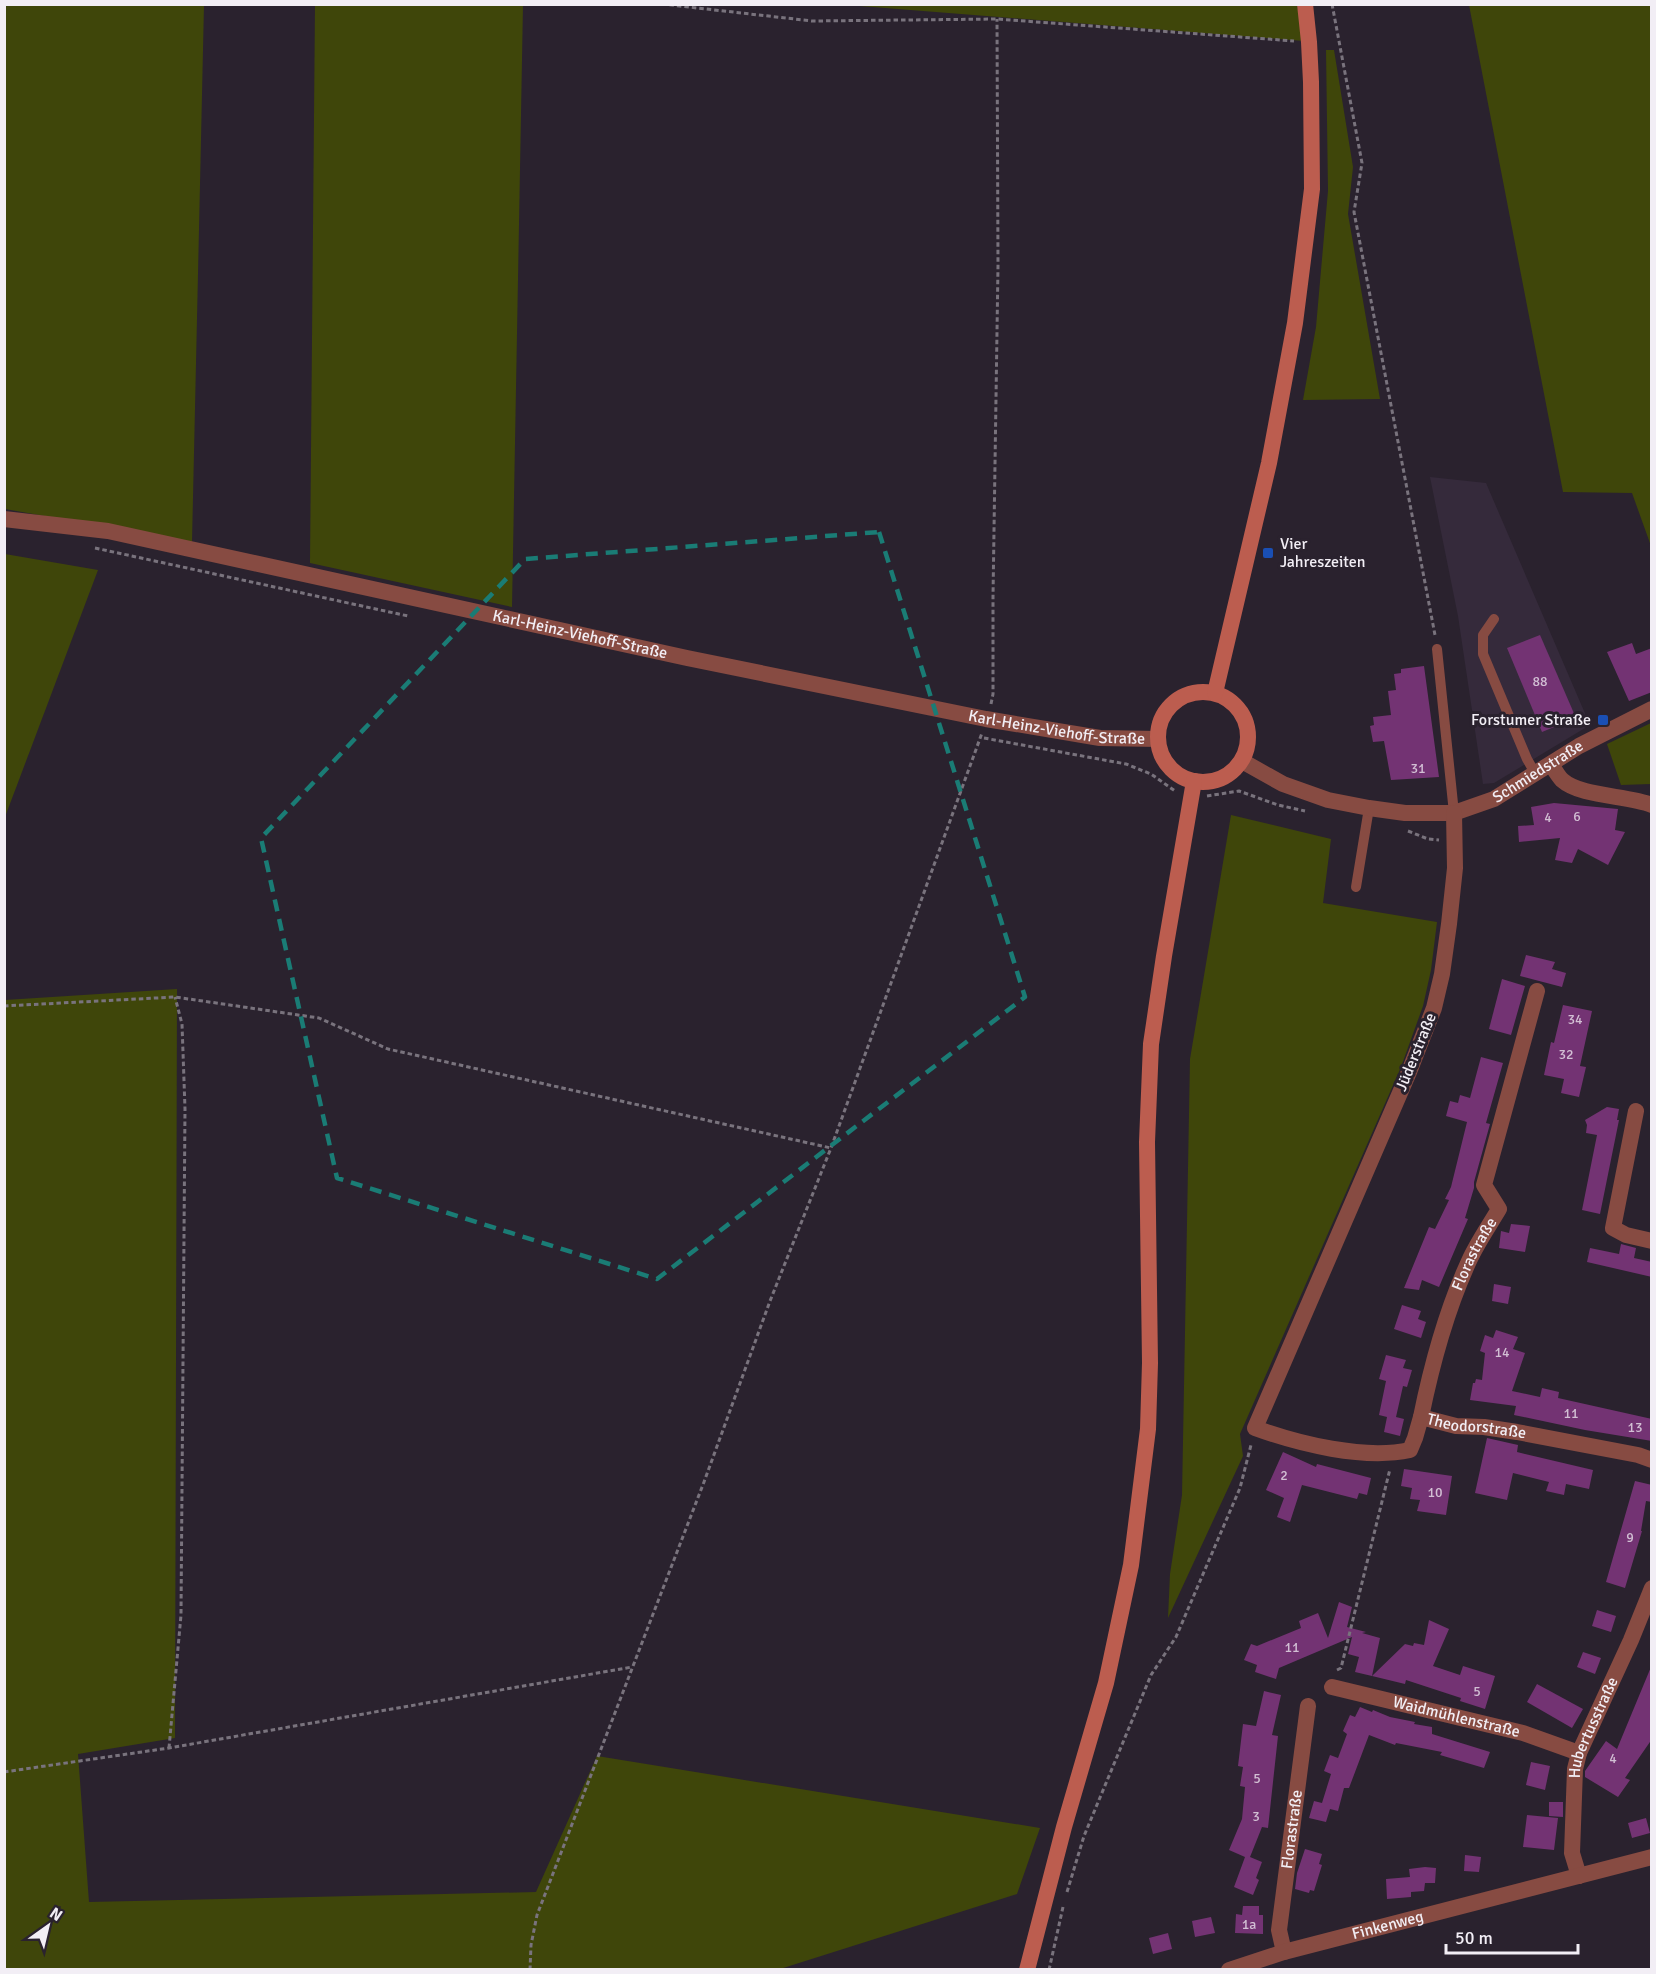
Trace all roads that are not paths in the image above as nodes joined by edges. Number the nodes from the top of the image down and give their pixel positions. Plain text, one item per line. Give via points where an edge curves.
1 (1305, 4) edge
2 (4, 519) edge
3 (1494, 619) dead end
4 (1437, 649) road end
5 (1215, 693) junction
6 (1652, 709) edge
7 (1158, 738) junction
8 (1242, 761) junction
9 (1551, 764) junction
10 (1535, 773) junction
11 (1194, 781) junction
12 (1652, 805) edge
13 (1369, 808) junction
14 (1454, 813) junction
15 (1356, 887) dead end
16 (1538, 991) dead end
17 (1636, 1111) dead end
18 (1652, 1241) edge
19 (1421, 1417) junction
20 (1394, 1453) joint
21 (1652, 1460) edge
22 (1652, 1588) edge
23 (1332, 1679) road end
24 (1308, 1706) dead end
25 (1578, 1753) junction
26 (1652, 1857) edge
27 (1579, 1876) junction
28 (1284, 1952) junction
29 (1027, 1967) edge
30 (1229, 1970) edge

1 - 5 main road via 1312,189 1295,323 1269,463
2 - 7 street, Karl-Heinz-Viehoff-Straße via 108,531 986,719 1100,738
3 - 10 lane via 1483,635 1483,654
4 - 14 lane, Jüderstraße
5 - 7 main road via 1201,691 1175,701 1165,711
5 - 8 main road via 1239,708 1246,720 1248,748
6 - 9 street, Schmiedstraße
7 - 11 main road via 1168,766
8 - 11 main road via 1221,779
8 - 13 street via 1283,784 1328,800
9 - 10 street, Schmiedstraße
9 - 12 street via 1561,780 1576,788
10 - 14 street, Schmiedstraße via 1494,799
11 - 29 main road via 1151,1044 1147,1142 1148,1429 1131,1564 1107,1683
13 - 14 street
13 - 15 lane
14 - 20 street, Jüderstraße via 1455,868 1434,1008 1255,1428 1330,1449
16 - 19 street, Florastraße via 1484,1185 1499,1209 1454,1296 1432,1361
17 - 18 street via 1613,1228
19 - 20 street, Theodorstraße via 1410,1450
19 - 21 street, Theodorstraße via 1456,1426 1546,1437
22 - 25 street, Hubertusstraße
23 - 25 street, Waidmühlenstraße via 1523,1733
24 - 28 street, Florastraße via 1279,1930
25 - 27 street, Hubertusstraße via 1572,1853
26 - 27 street, Finkenweg
27 - 28 street, Finkenweg
28 - 30 street, Finkenweg

